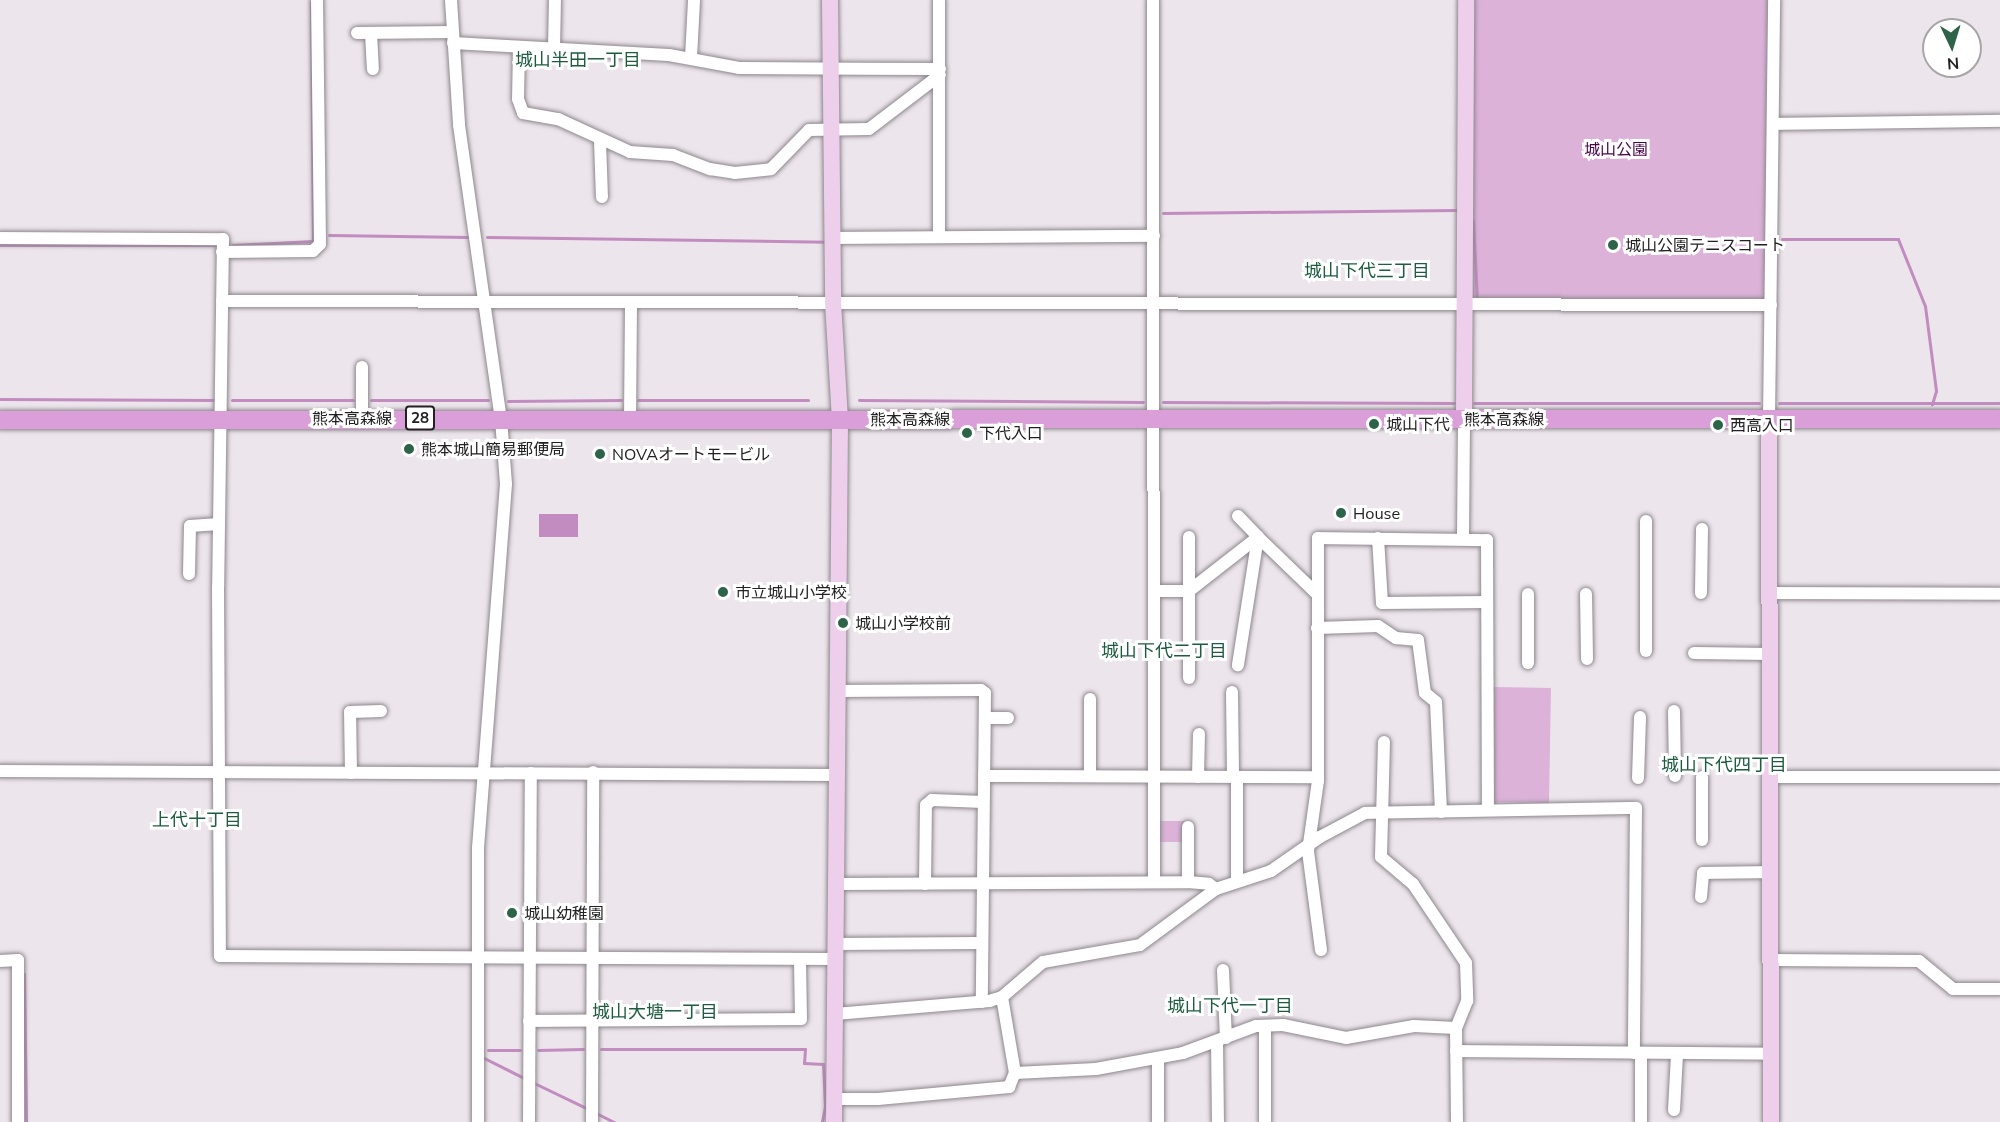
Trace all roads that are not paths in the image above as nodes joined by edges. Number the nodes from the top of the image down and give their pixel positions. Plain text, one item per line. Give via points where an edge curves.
1 (317, 0) edge
2 (451, 0) edge
3 (555, 0) edge
4 (694, 0) edge
5 (830, 0) edge
6 (939, 0) edge
7 (1153, 0) edge
8 (1466, 0) edge
9 (1774, 0) edge
10 (357, 33) dead end
11 (371, 33) junction
12 (453, 37) junction
13 (519, 48) junction
14 (554, 50) junction
15 (691, 58) junction
16 (832, 68) junction
17 (373, 69) dead end
18 (940, 72) junction
19 (2000, 122) edge
20 (1774, 124) junction
21 (832, 131) junction
22 (600, 141) junction
23 (602, 197) dead end
24 (1154, 236) junction
25 (939, 237) junction
26 (0, 238) edge
27 (833, 238) junction
28 (222, 252) junction
29 (483, 300) junction
30 (222, 301) junction
31 (833, 302) junction
32 (631, 303) junction
33 (1465, 304) junction
34 (1154, 305) junction
35 (1771, 305) junction
36 (362, 367) dead end
37 (222, 417) junction
38 (1153, 417) junction
39 (362, 418) junction
40 (501, 419) junction
41 (1464, 419) junction
42 (2000, 419) edge
43 (0, 420) edge
44 (630, 420) junction
45 (840, 420) junction
46 (1769, 420) junction
47 (1238, 516) dead end
48 (1646, 521) dead end
49 (219, 524) junction
50 (1702, 529) dead end
51 (1189, 537) dead end
52 (1258, 537) junction
53 (1463, 537) junction
54 (1378, 538) junction
55 (189, 574) dead end
56 (1155, 591) junction
57 (1189, 591) junction
58 (1316, 593) junction
59 (1701, 593) dead end
60 (1770, 593) junction
61 (1528, 594) dead end
62 (1586, 594) dead end
63 (2000, 594) edge
64 (1487, 602) junction
65 (1317, 628) junction
66 (1646, 651) dead end
67 (1694, 653) dead end
68 (1770, 654) junction
69 (1587, 658) dead end
70 (1528, 663) dead end
71 (1238, 665) dead end
72 (1189, 678) dead end
73 (836, 691) junction
74 (1232, 692) dead end
75 (1090, 699) dead end
76 (381, 711) dead end
77 (1674, 711) dead end
78 (1640, 717) dead end
79 (985, 718) junction
80 (1008, 718) dead end
81 (1199, 734) dead end
82 (1384, 742) dead end
83 (221, 770) junction
84 (0, 771) edge
85 (593, 772) junction
86 (351, 773) junction
87 (484, 774) junction
88 (531, 774) junction
89 (836, 775) junction
90 (984, 776) junction
91 (1090, 776) junction
92 (1153, 776) junction
93 (1198, 777) junction
94 (1235, 777) junction
95 (1318, 777) junction
96 (1674, 777) dead end
97 (1702, 777) dead end
98 (1772, 777) junction
99 (2000, 777) edge
100 (1638, 778) dead end
101 (983, 802) junction
102 (1488, 810) junction
103 (1441, 812) junction
104 (1382, 813) junction
105 (1188, 828) dead end
106 (1702, 840) dead end
107 (1309, 844) junction
108 (1771, 872) junction
109 (1237, 881) junction
110 (1154, 882) junction
111 (1188, 882) junction
112 (982, 883) junction
113 (837, 884) junction
114 (925, 884) junction
115 (1216, 889) junction
116 (1701, 897) dead end
117 (981, 943) junction
118 (1320, 950) dead end
119 (836, 951) junction
120 (478, 958) junction
121 (530, 958) junction
122 (592, 958) junction
123 (800, 958) junction
124 (1771, 960) junction
125 (0, 961) edge
126 (1223, 970) dead end
127 (2000, 989) edge
128 (1002, 997) junction
129 (982, 1002) junction
130 (835, 1014) junction
131 (592, 1018) junction
132 (530, 1021) junction
133 (1265, 1026) junction
134 (1456, 1028) junction
135 (1221, 1040) junction
136 (1456, 1051) junction
137 (1637, 1054) junction
138 (1772, 1054) junction
139 (1677, 1055) junction
140 (1158, 1058) junction
141 (1015, 1073) junction
142 (834, 1099) junction
143 (1674, 1110) dead end
144 (18, 1122) edge
145 (478, 1122) edge
146 (529, 1122) edge
147 (592, 1122) edge
148 (834, 1122) edge
149 (1158, 1122) edge
150 (1218, 1122) edge
151 (1265, 1122) edge
152 (1457, 1122) edge
153 (1641, 1122) edge
154 (1771, 1122) edge

1 - 28 street via 320,244 309,251
2 - 12 street
3 - 14 street
4 - 15 street
5 - 16 street
6 - 18 street
7 - 24 street
8 - 33 street
9 - 20 street
10 - 11 street
11 - 12 street
11 - 17 street
12 - 13 street
12 - 29 street via 459,125
13 - 14 street
13 - 22 street via 521,110 558,119
14 - 15 street
15 - 16 street via 739,68
16 - 18 street
16 - 21 street
18 - 21 street via 869,129
18 - 25 street
19 - 20 street
20 - 35 street
21 - 22 street via 805,132 775,166 752,172 715,170 686,158 630,152
21 - 27 street
22 - 23 street
24 - 25 street
24 - 34 street
25 - 27 street
26 - 28 street via 223,239
27 - 31 street
28 - 30 street
29 - 30 street
29 - 32 street
29 - 40 street
30 - 37 street
31 - 32 street
31 - 34 street
31 - 45 street
32 - 44 street
33 - 34 street
33 - 35 street
33 - 41 street
34 - 38 street
35 - 46 street
36 - 39 street
37 - 39 main road, 熊本高森線 / 28
37 - 43 main road, 熊本高森線 / 28
37 - 49 street
38 - 41 main road, 熊本高森線 / 28
38 - 45 main road, 熊本高森線 / 28
38 - 56 street
39 - 40 main road, 熊本高森線 / 28
40 - 44 main road, 熊本高森線 / 28
40 - 87 street via 506,484
41 - 46 main road, 熊本高森線 / 28
41 - 53 street
42 - 46 main road, 熊本高森線 / 28
44 - 45 main road, 熊本高森線 / 28
45 - 73 street
46 - 60 street
47 - 52 street
48 - 66 street
49 - 55 street via 190,526
49 - 83 street
50 - 59 street
51 - 57 street
52 - 57 street
52 - 58 street
52 - 71 street
53 - 54 street
53 - 64 street via 1487,540
54 - 58 street via 1318,538
54 - 64 street via 1382,603
56 - 57 street
56 - 92 street
57 - 72 street
58 - 65 street
60 - 63 street
60 - 68 street
61 - 70 street
62 - 69 street
64 - 102 street
65 - 95 street
65 - 103 street via 1378,626 1396,638 1418,640 1425,693 1436,702
67 - 68 street
68 - 98 street
73 - 79 street via 981,690 985,693
73 - 89 street
74 - 94 street
75 - 91 street
76 - 86 street via 350,712
77 - 96 street
78 - 100 street
79 - 80 street
79 - 90 street
81 - 93 street
82 - 104 street
83 - 84 street
83 - 86 street
83 - 120 street via 220,956
85 - 88 street
85 - 89 street
85 - 122 street
86 - 87 street
87 - 88 street
87 - 120 street via 478,847
88 - 121 street
89 - 113 street
90 - 91 street
90 - 101 street
91 - 92 street
92 - 93 street
92 - 110 street
93 - 94 street
94 - 95 street
94 - 109 street
95 - 107 street
97 - 106 street
98 - 99 street
98 - 108 street
101 - 112 street
101 - 114 street via 932,800 926,805
102 - 103 street
102 - 137 street via 1636,808
103 - 104 street
104 - 107 street via 1359,815
104 - 134 street via 1383,862 1401,871 1413,884 1466,963 1467,1001
105 - 111 street
107 - 109 street via 1271,871
107 - 118 street
108 - 116 street via 1703,873
108 - 124 street
109 - 115 street
110 - 111 street
110 - 112 street
111 - 115 street via 1209,884
112 - 114 street
112 - 117 street
113 - 114 street
113 - 119 street
115 - 128 street via 1140,945 1043,962
117 - 119 street
117 - 129 street
119 - 123 street
119 - 130 street
120 - 121 street
120 - 145 street
121 - 122 street
121 - 132 street
122 - 123 street
122 - 131 street
123 - 131 street via 801,1019
124 - 127 street via 1919,961 1953,989
124 - 138 street
125 - 144 street via 18,960
126 - 135 street
128 - 129 street
128 - 141 street
129 - 130 street
130 - 142 street
131 - 132 street
131 - 147 street
132 - 146 street
133 - 134 street via 1283,1025 1347,1038 1414,1026
133 - 135 street
133 - 151 street
134 - 136 street
135 - 140 street
135 - 150 street
136 - 137 street
136 - 152 street
137 - 139 street
137 - 153 street
138 - 139 street
138 - 154 street
139 - 143 street
140 - 141 street via 1096,1069
140 - 149 street
141 - 142 street via 1010,1087
142 - 148 street

